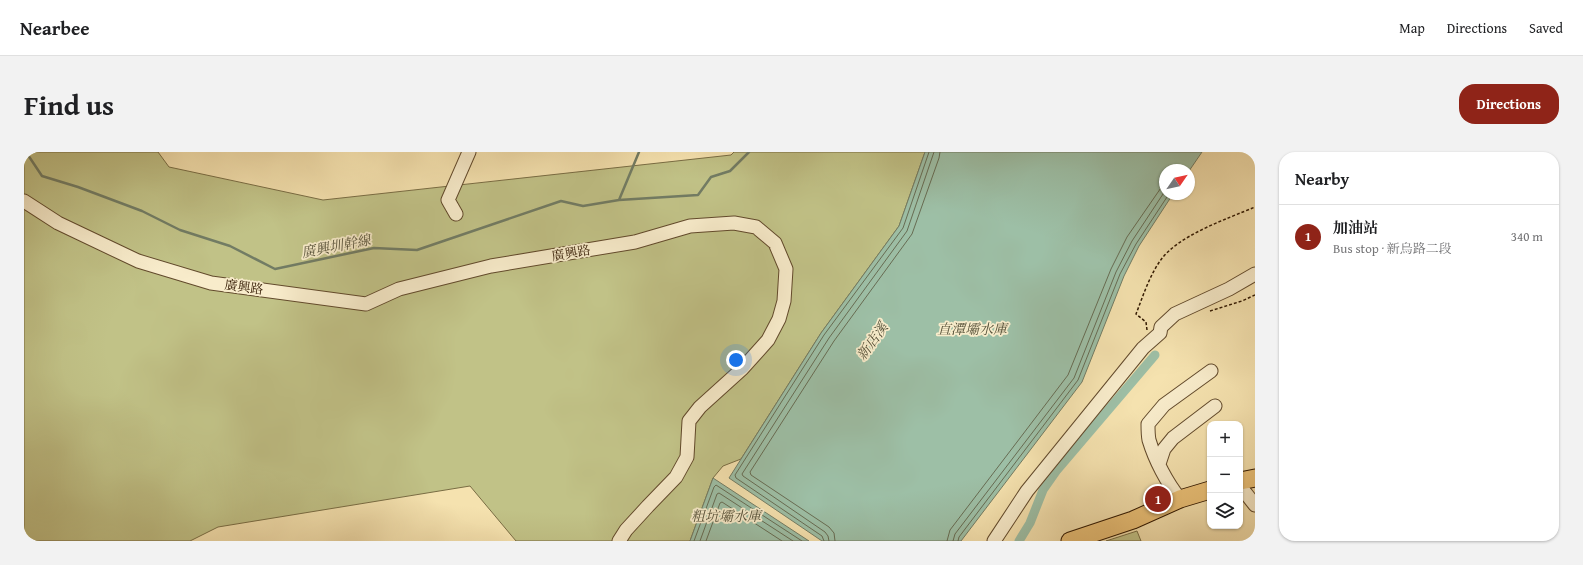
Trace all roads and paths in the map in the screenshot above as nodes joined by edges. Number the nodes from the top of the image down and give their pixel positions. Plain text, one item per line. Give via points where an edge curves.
1 (469, 152) edge
2 (24, 201) edge
3 (1255, 207) edge
4 (456, 214) dead end
5 (1255, 274) edge
6 (1255, 295) edge
7 (1207, 312) dead end
8 (1151, 341) junction
9 (1211, 371) dead end
10 (1216, 406) dead end
11 (1159, 464) junction
12 (1255, 478) edge
13 (1243, 481) edge
14 (1243, 490) edge
15 (1207, 491) edge
16 (1180, 499) junction
17 (1255, 505) edge
18 (619, 541) edge
19 (994, 541) edge
20 (1070, 541) edge

1 - 4 street via 448,200
2 - 18 street, 廣興路 via 58,223 138,261 211,283 366,304 399,289 491,266 635,242 690,226 734,223 756,227 775,243 786,269 784,301 779,319 768,340 689,421 687,457 676,477 626,530
3 - 8 path via 1193,233 1161,259 1151,276 1136,314 1146,322
5 - 8 street via 1175,314
6 - 7 path
8 - 19 street via 1027,491
9 - 11 street via 1164,405 1148,424 1149,439
10 - 11 street via 1173,438 1164,449
11 - 16 street
12 - 13 main road
14 - 17 street
15 - 16 main road
16 - 20 main road via 1133,520

